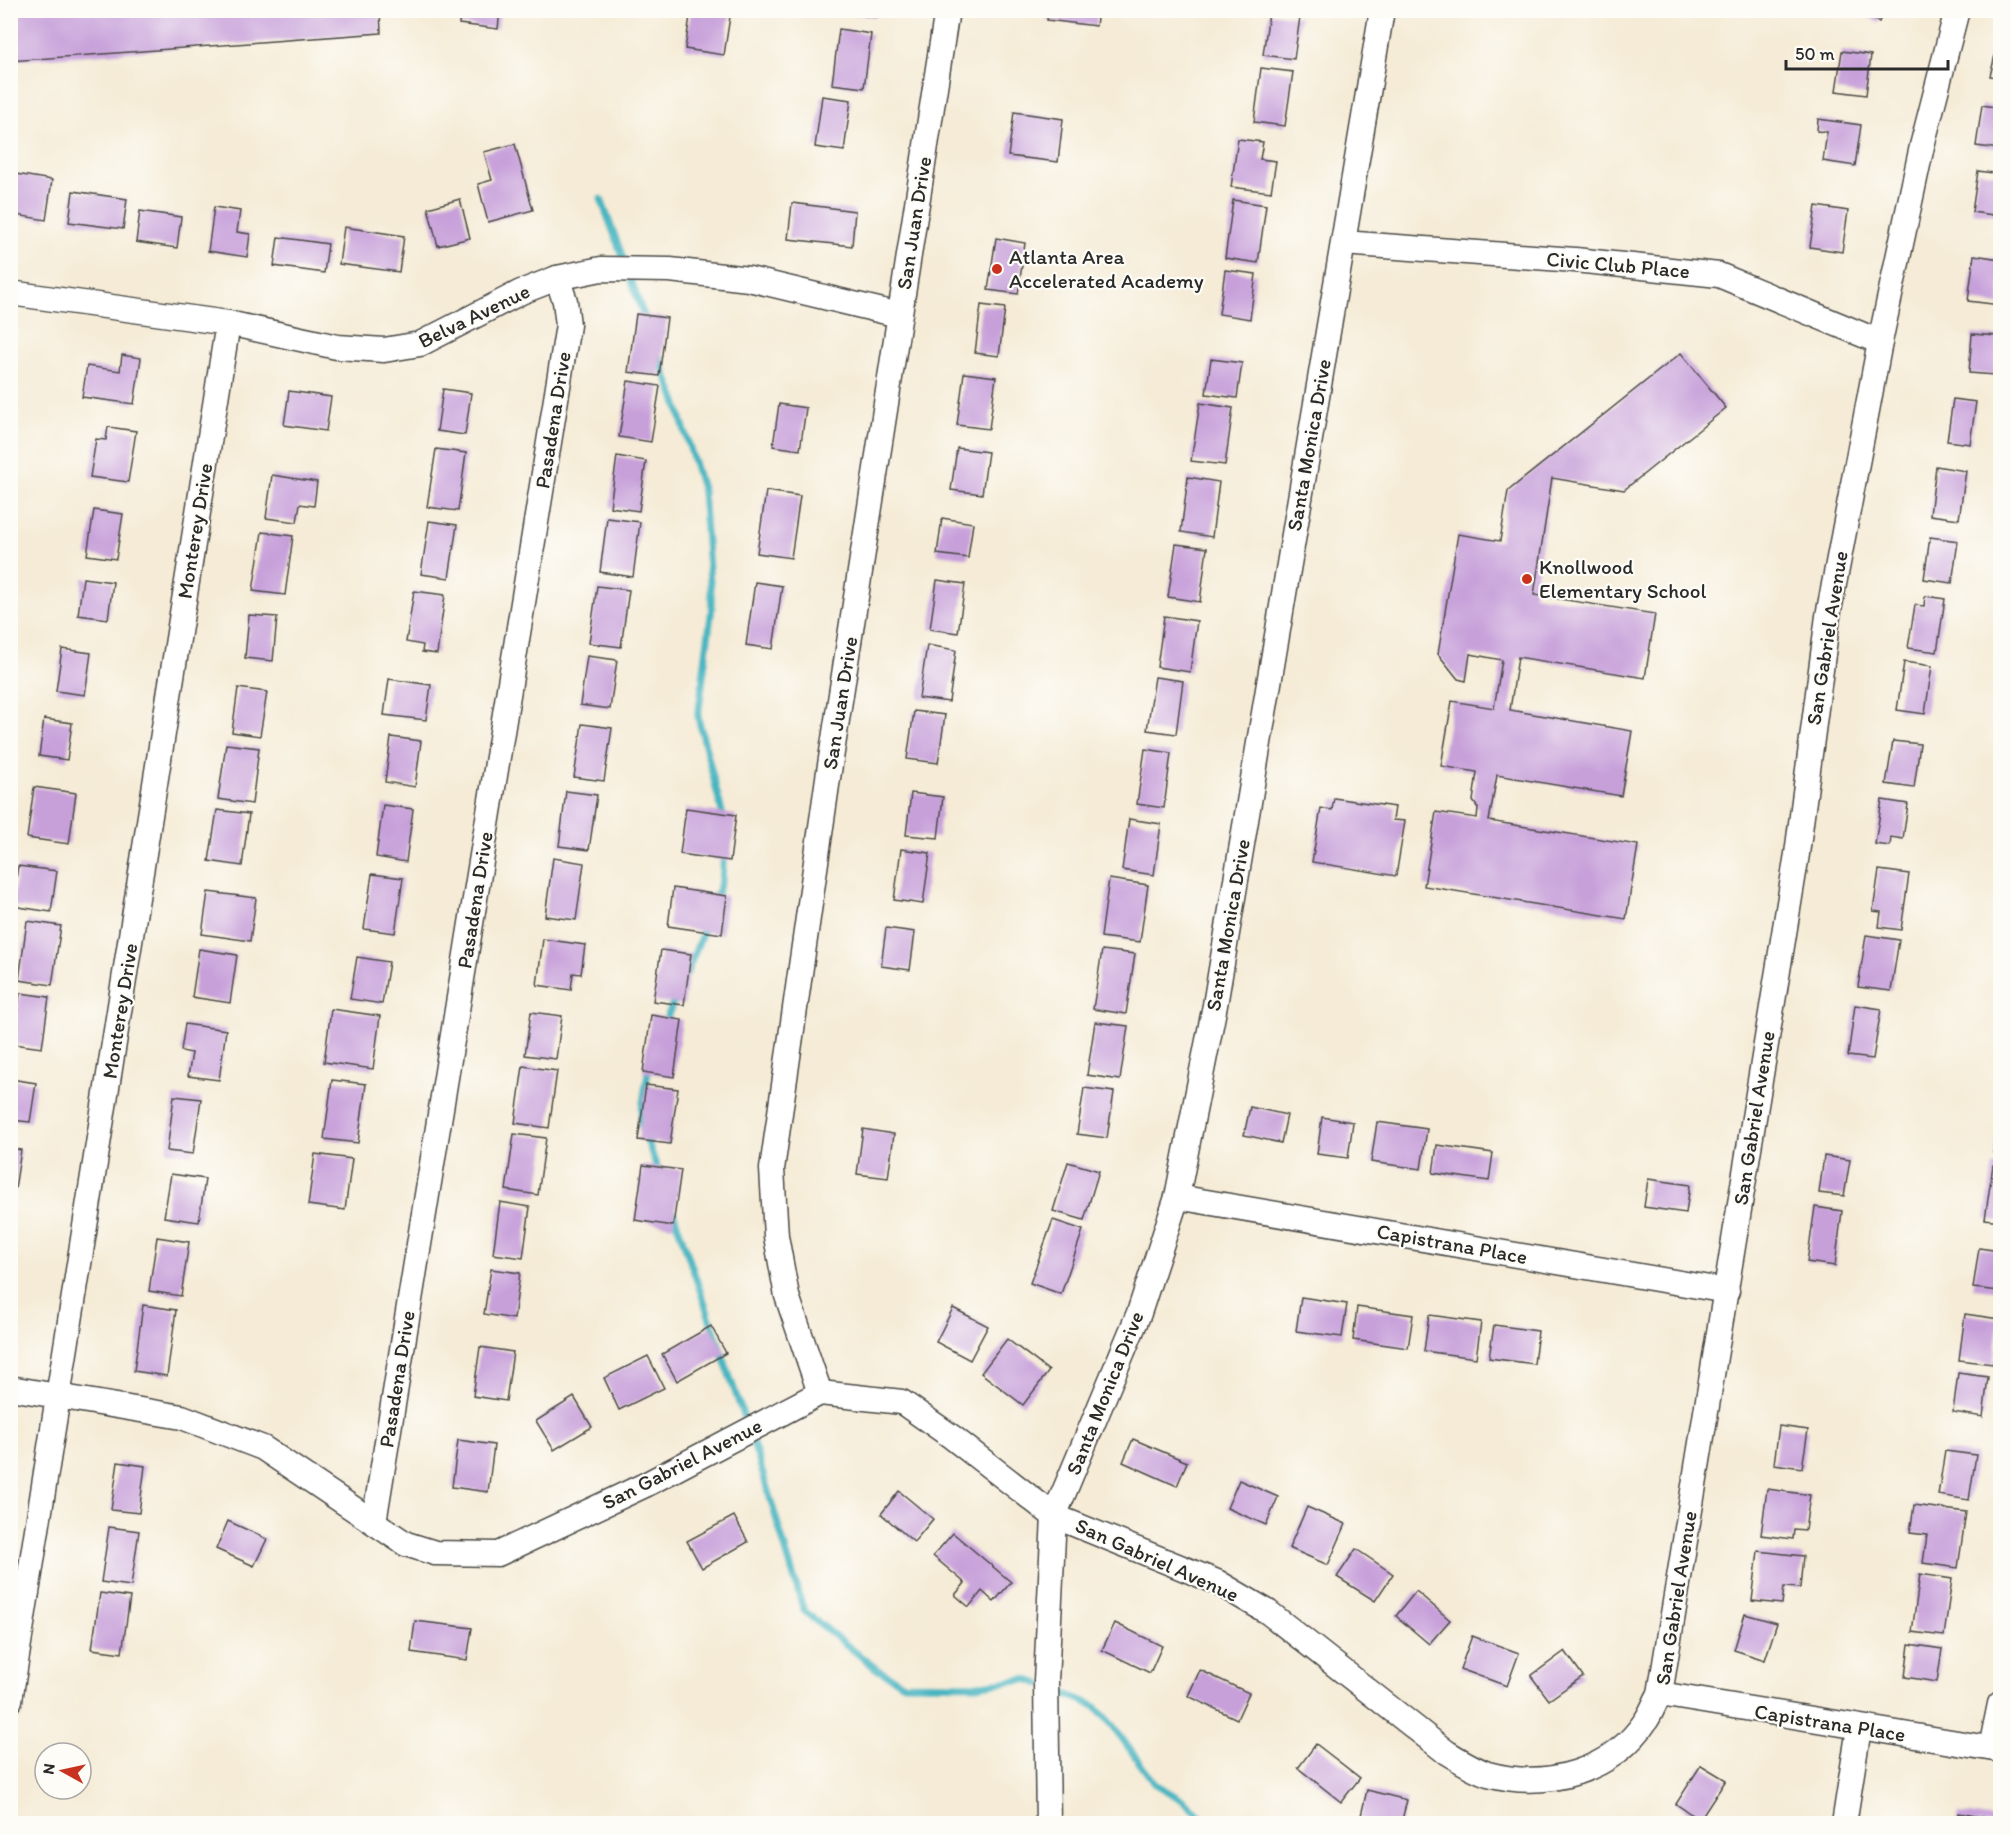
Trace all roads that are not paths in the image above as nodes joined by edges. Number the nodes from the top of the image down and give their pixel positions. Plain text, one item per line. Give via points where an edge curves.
1 (947, 10) edge
2 (1382, 10) edge
3 (1957, 10) edge
4 (1343, 243) junction
5 (556, 278) junction
6 (10, 293) edge
7 (899, 315) junction
8 (228, 323) junction
9 (1880, 342) junction
10 (1177, 1197) junction
11 (1726, 1292) junction
12 (10, 1388) edge
13 (820, 1393) junction
14 (60, 1397) junction
15 (1054, 1515) junction
16 (374, 1522) junction
17 (1660, 1694) junction
18 (10, 1700) edge
19 (2001, 1704) edge
20 (1859, 1728) junction
21 (1996, 1749) edge
22 (1048, 1824) edge
23 (1844, 1824) edge

1 - 7 street, San Juan Drive
2 - 4 street, Santa Monica Drive
3 - 9 street, San Gabriel Avenue via 1922,146
4 - 9 street, Civic Club Place via 1719,275
4 - 10 street, Santa Monica Drive via 1215,1005
5 - 7 street, Belva Avenue via 601,269 670,270 749,279
5 - 8 street, Belva Avenue via 420,344 384,350 337,347
5 - 16 street, Pasadena Drive via 568,325
6 - 8 street, Belva Avenue
7 - 13 street, San Juan Drive via 772,1169 776,1236 788,1296
8 - 14 street, Monterey Drive
9 - 11 street, San Gabriel Avenue via 1828,616 1797,854
10 - 11 street, Capistrana Place
10 - 15 street, Santa Monica Drive via 1139,1312
11 - 17 street, San Gabriel Avenue
12 - 14 street, San Gabriel Avenue
13 - 15 street, San Gabriel Avenue via 902,1402
13 - 16 street, San Gabriel Avenue via 645,1485 498,1554 435,1553 406,1544
14 - 16 street, San Gabriel Avenue via 183,1417 253,1444
14 - 18 street, Monterey Drive
15 - 17 street, San Gabriel Avenue via 1217,1582 1268,1612 1446,1752 1485,1773 1538,1780 1588,1769 1630,1739
15 - 22 street, Santa Monica Drive via 1046,1681
17 - 20 street, Capistrana Place
19 - 21 street
20 - 21 street, Capistrana Place
20 - 23 street

